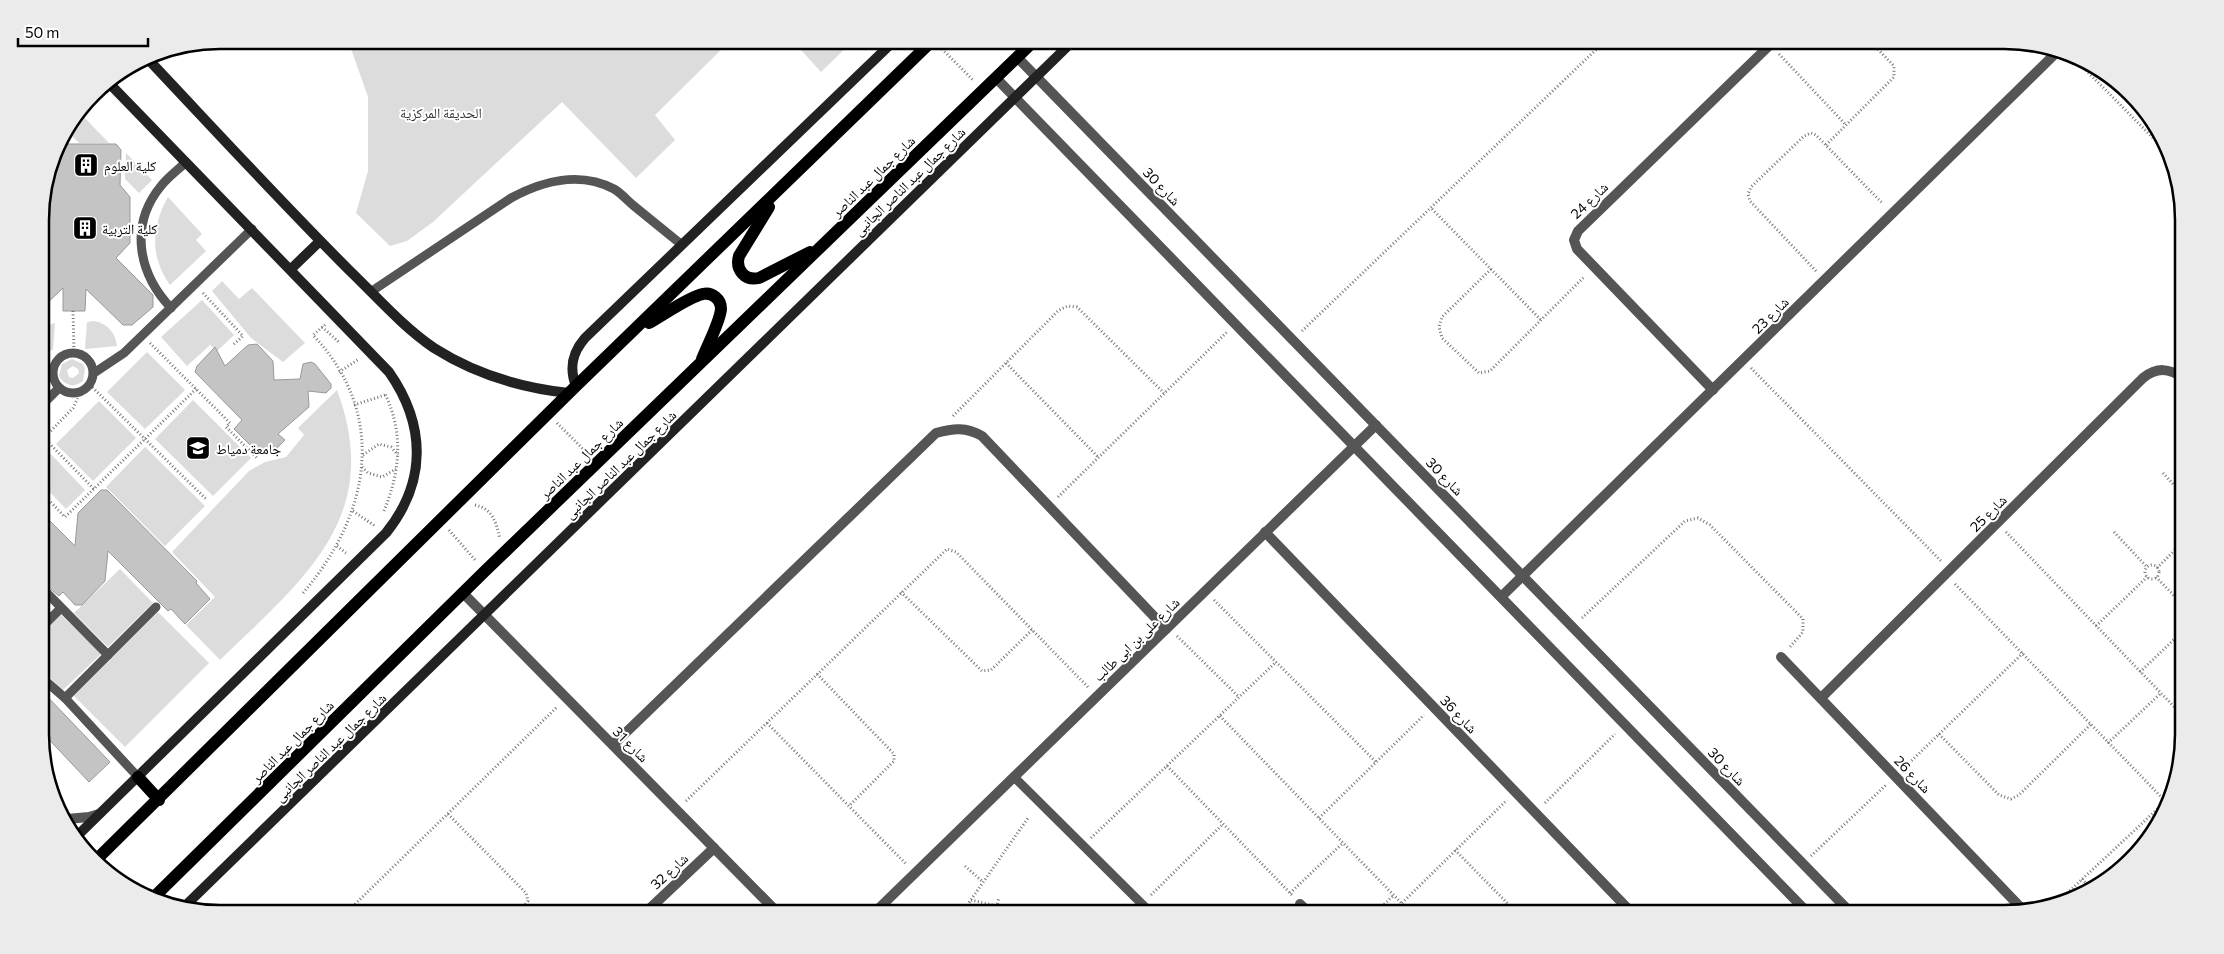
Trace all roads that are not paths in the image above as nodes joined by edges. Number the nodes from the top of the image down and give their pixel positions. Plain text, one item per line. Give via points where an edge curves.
1 (886, 49) edge
2 (923, 49) edge
3 (1025, 49) edge
4 (1064, 49) edge
5 (1766, 49) edge
6 (2053, 56) edge
7 (1017, 57) junction
8 (152, 63) edge
9 (1036, 76) junction
10 (996, 78) junction
11 (113, 87) edge
12 (1015, 97) junction
13 (186, 162) junction
14 (779, 190) junction
15 (252, 230) junction
16 (320, 241) junction
17 (682, 245) junction
18 (822, 247) junction
19 (290, 269) junction
20 (372, 291) junction
21 (171, 308) junction
22 (632, 333) junction
23 (700, 364) junction
24 (94, 373) junction
25 (2175, 374) edge
26 (59, 388) junction
27 (572, 390) junction
28 (1713, 390) junction
29 (49, 398) edge
30 (1376, 425) junction
31 (1354, 446) junction
32 (1265, 532) junction
33 (1523, 576) junction
34 (463, 593) junction
35 (49, 596) edge
36 (1501, 597) junction
37 (156, 607) dead end
38 (61, 608) junction
39 (485, 615) junction
40 (49, 620) edge
41 (1167, 628) junction
42 (108, 655) junction
43 (1781, 657) road end
44 (49, 683) edge
45 (65, 698) junction
46 (1821, 698) junction
47 (613, 745) junction
48 (138, 777) junction
49 (1014, 777) junction
50 (158, 800) junction
51 (99, 814) junction
52 (72, 819) edge
53 (80, 833) edge
54 (714, 848) junction
55 (100, 856) edge
56 (158, 893) edge
57 (189, 902) edge
58 (654, 905) edge
59 (770, 905) edge
60 (882, 905) edge
61 (1142, 905) edge
62 (1625, 905) edge
63 (1801, 905) edge
64 (1843, 905) edge
65 (2018, 905) edge

1 - 17 main road
2 - 14 main road
3 - 7 main road, شارع جمال عبد الناصر
4 - 9 main road, شارع جمال عبد الناصر الجانبى
5 - 28 street, شارع 24 via 1578,231 1574,240 1594,267
6 - 28 street, شارع 23
7 - 9 street, شارع 30
7 - 10 main road, شارع جمال عبد الناصر
8 - 16 main road
9 - 12 main road, شارع جمال عبد الناصر الجانبى
9 - 30 street, شارع 30
10 - 12 street
10 - 18 main road, شارع جمال عبد الناصر
11 - 13 main road
12 - 31 street
12 - 39 main road, شارع جمال عبد الناصر الجانبى
13 - 15 main road
13 - 21 lane via 152,199 142,231 141,248 150,281
14 - 18 main road via 739,256 741,272 751,279 759,278
14 - 22 main road
15 - 19 main road
15 - 21 lane
16 - 19 main road
16 - 20 main road
17 - 20 lane via 614,189 594,182 551,182 511,198
17 - 27 main road via 578,346 572,362
18 - 23 main road, شارع جمال عبد الناصر
19 - 48 main road via 399,386 413,419 417,454 412,488 398,518
20 - 27 main road via 417,336 464,364 528,387
21 - 24 lane via 117,359
22 - 23 main road via 699,295 713,295 719,302 720,311
22 - 27 main road
23 - 34 main road, شارع جمال عبد الناصر
24 - 26 lane via 90,384 81,392 69,393
24 - 26 lane via 87,358 74,352 60,357 54,367 53,378
25 - 46 street, شارع 25 via 2167,370 2150,373
26 - 29 lane
27 - 50 main road
28 - 33 street, شارع 23
30 - 31 street, شارع على بن ابى طالب
30 - 33 street, شارع 30
31 - 32 street, شارع على بن ابى طالب
31 - 36 street
32 - 41 street, شارع على بن ابى طالب
32 - 62 street, شارع 36
33 - 36 street, شارع 23
33 - 64 street, شارع 30
34 - 39 street, شارع 31
34 - 56 main road, شارع جمال عبد الناصر
35 - 38 lane
36 - 63 street
37 - 42 lane
38 - 40 lane
38 - 42 lane
39 - 47 street, شارع 31
39 - 57 main road, شارع جمال عبد الناصر الجانبى
41 - 47 street via 982,436 960,428 936,433
41 - 49 street, شارع على بن ابى طالب
42 - 45 lane
43 - 46 street, شارع 26
44 - 45 lane
45 - 48 lane
46 - 65 street, شارع 26
47 - 54 street, شارع 31
48 - 50 main road
48 - 51 main road
49 - 60 street, شارع على بن ابى طالب
49 - 61 lane
50 - 55 main road
51 - 52 street
51 - 53 main road
54 - 58 street, شارع 32
54 - 59 street, شارع 31

